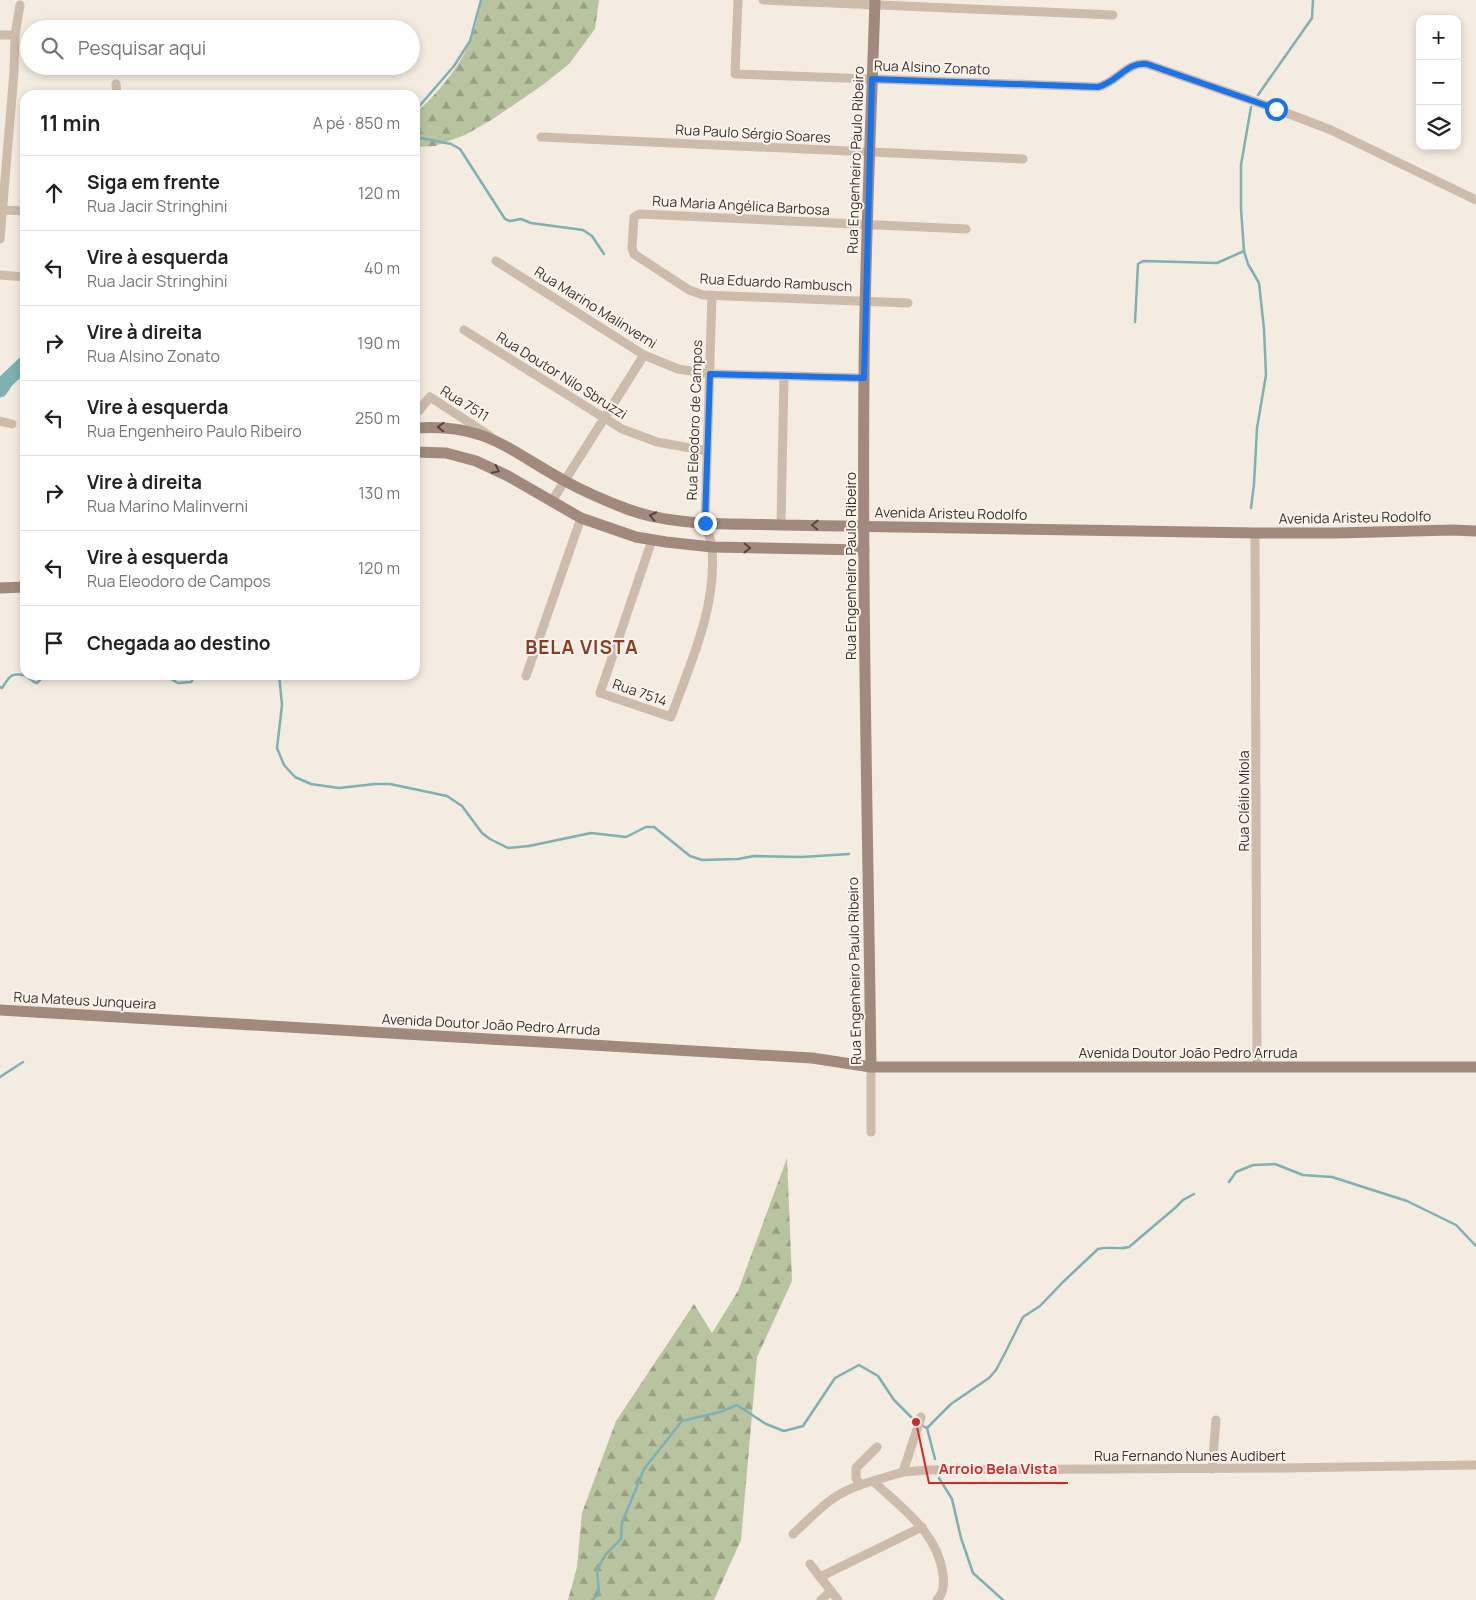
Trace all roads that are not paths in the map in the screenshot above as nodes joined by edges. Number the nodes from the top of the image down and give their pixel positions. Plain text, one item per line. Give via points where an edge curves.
1 (738, 0) edge
2 (763, 0) edge
3 (875, 2) edge
4 (20, 5) dead end
5 (1113, 15) dead end
6 (0, 34) edge
7 (15, 35) junction
8 (872, 79) junction
9 (116, 84) dead end
10 (117, 90) edge
11 (542, 137) dead end
12 (870, 152) junction
13 (1024, 159) dead end
14 (1476, 200) edge
15 (3, 210) junction
16 (20, 211) edge
17 (635, 215) joint
18 (868, 224) junction
19 (966, 229) dead end
20 (0, 239) edge
21 (496, 261) dead end
22 (0, 275) edge
23 (20, 277) edge
24 (712, 295) junction
25 (865, 301) junction
26 (908, 302) dead end
27 (464, 330) dead end
28 (644, 355) junction
29 (710, 374) junction
30 (784, 376) junction
31 (864, 378) junction
32 (420, 408) edge
33 (604, 419) junction
34 (0, 421) edge
35 (12, 424) dead end
36 (420, 428) edge
37 (505, 445) junction
38 (707, 451) junction
39 (420, 452) edge
40 (564, 481) junction
41 (552, 501) junction
42 (581, 518) junction
43 (705, 523) junction
44 (781, 525) junction
45 (864, 526) junction
46 (1476, 531) edge
47 (1256, 533) junction
48 (652, 540) junction
49 (712, 547) junction
50 (864, 550) junction
51 (20, 587) edge
52 (0, 588) edge
53 (526, 676) dead end
54 (671, 717) joint
55 (0, 1010) edge
56 (168, 1020) joint
57 (871, 1068) junction
58 (1258, 1068) junction
59 (1476, 1068) edge
60 (871, 1132) dead end
61 (921, 1416) dead end
62 (1216, 1420) dead end
63 (877, 1447) dead end
64 (1476, 1465) edge
65 (1212, 1468) junction
66 (903, 1472) junction
67 (874, 1482) junction
68 (860, 1485) junction
69 (922, 1527) junction
70 (792, 1534) dead end
71 (810, 1564) dead end
72 (820, 1577) junction
73 (831, 1591) junction
74 (939, 1598) edge
75 (821, 1600) edge
76 (838, 1600) edge

1 - 8 street, Rua Alsino Zonato via 735,74
2 - 3 street
3 - 5 street
3 - 8 street, Rua Engenheiro Paulo Ribeiro
4 - 7 street
6 - 7 street
7 - 15 street
8 - 12 street, Rua Engenheiro Paulo Ribeiro
8 - 14 street, Rua Alsino Zonato via 1098,87 1110,83 1133,65 1147,64 1330,130
9 - 10 street
11 - 12 street, Rua Paulo Sérgio Soares
12 - 13 street, Rua Paulo Sérgio Soares
12 - 18 street, Rua Engenheiro Paulo Ribeiro
15 - 16 street
15 - 20 street
17 - 18 street, Rua Maria Angélica Barbosa
17 - 24 street, Rua Eduardo Rambusch via 634,254 689,290
18 - 19 street, Rua Maria Angélica Barbosa
18 - 25 street, Rua Engenheiro Paulo Ribeiro
21 - 28 street, Rua Marino Malinverni
22 - 23 street
24 - 25 street, Rua Eduardo Rambusch
24 - 29 street, Rua Eleodoro de Campos
25 - 26 street, Rua Eduardo Rambusch
25 - 31 street, Rua Engenheiro Paulo Ribeiro
27 - 33 street, Rua Doutor Nilo Sbruzzi
28 - 29 street, Rua Marino Malinverni via 678,369
28 - 33 street
29 - 30 street, Rua Marino Malinverni
29 - 38 street, Rua Eleodoro de Campos
30 - 31 street, Rua Marino Malinverni
30 - 44 street
31 - 45 street, Rua Engenheiro Paulo Ribeiro
32 - 37 street, Rua 7511 via 430,397
33 - 38 street, Rua Doutor Nilo Sbruzzi via 639,437
33 - 40 street
34 - 35 street
37 -> 36 street, Avenida Aristeu Rodolfo via 468,430
37 - 40 street, Avenida Aristeu Rodolfo
38 - 43 street, Rua Eleodoro de Campos
39 -> 41 street via 446,453 476,461
40 - 41 street
43 -> 40 street, Avenida Aristeu Rodolfo via 636,512
41 - 42 street
42 - 48 street
42 - 53 street
43 - 44 street, Avenida Aristeu Rodolfo
43 - 49 street, Rua Eleodoro de Campos
45 -> 44 street, Avenida Aristeu Rodolfo
45 - 47 street, Avenida Aristeu Rodolfo
45 - 50 street, Rua Engenheiro Paulo Ribeiro
46 - 47 street, Avenida Aristeu Rodolfo
47 - 58 street, Rua Clélio Miola
48 - 49 street
48 - 54 street, Rua 7514 via 600,693
49 -> 50 street
49 - 54 street, Rua Eleodoro de Campos via 706,614
50 - 57 street, Rua Engenheiro Paulo Ribeiro
51 - 52 street
55 - 56 street, Rua Mateus Junqueira
56 - 57 street, Avenida Doutor João Pedro Arruda via 812,1058 852,1057 863,1060
57 - 58 street, Avenida Doutor João Pedro Arruda via 877,1061 899,1068
57 - 60 street, Rua Engenheiro Paulo Ribeiro
58 - 59 street, Avenida Doutor João Pedro Arruda
61 - 66 street
62 - 65 street
63 - 68 street via 856,1468
64 - 65 street, Rua Fernando Nunes Audibert
65 - 66 street, Rua Fernando Nunes Audibert
66 - 67 street
67 - 68 street
67 - 69 street
68 - 70 street via 832,1500
69 - 72 street
69 - 74 street via 938,1554 944,1587
71 - 72 street
72 - 73 street
73 - 75 street
73 - 76 street

